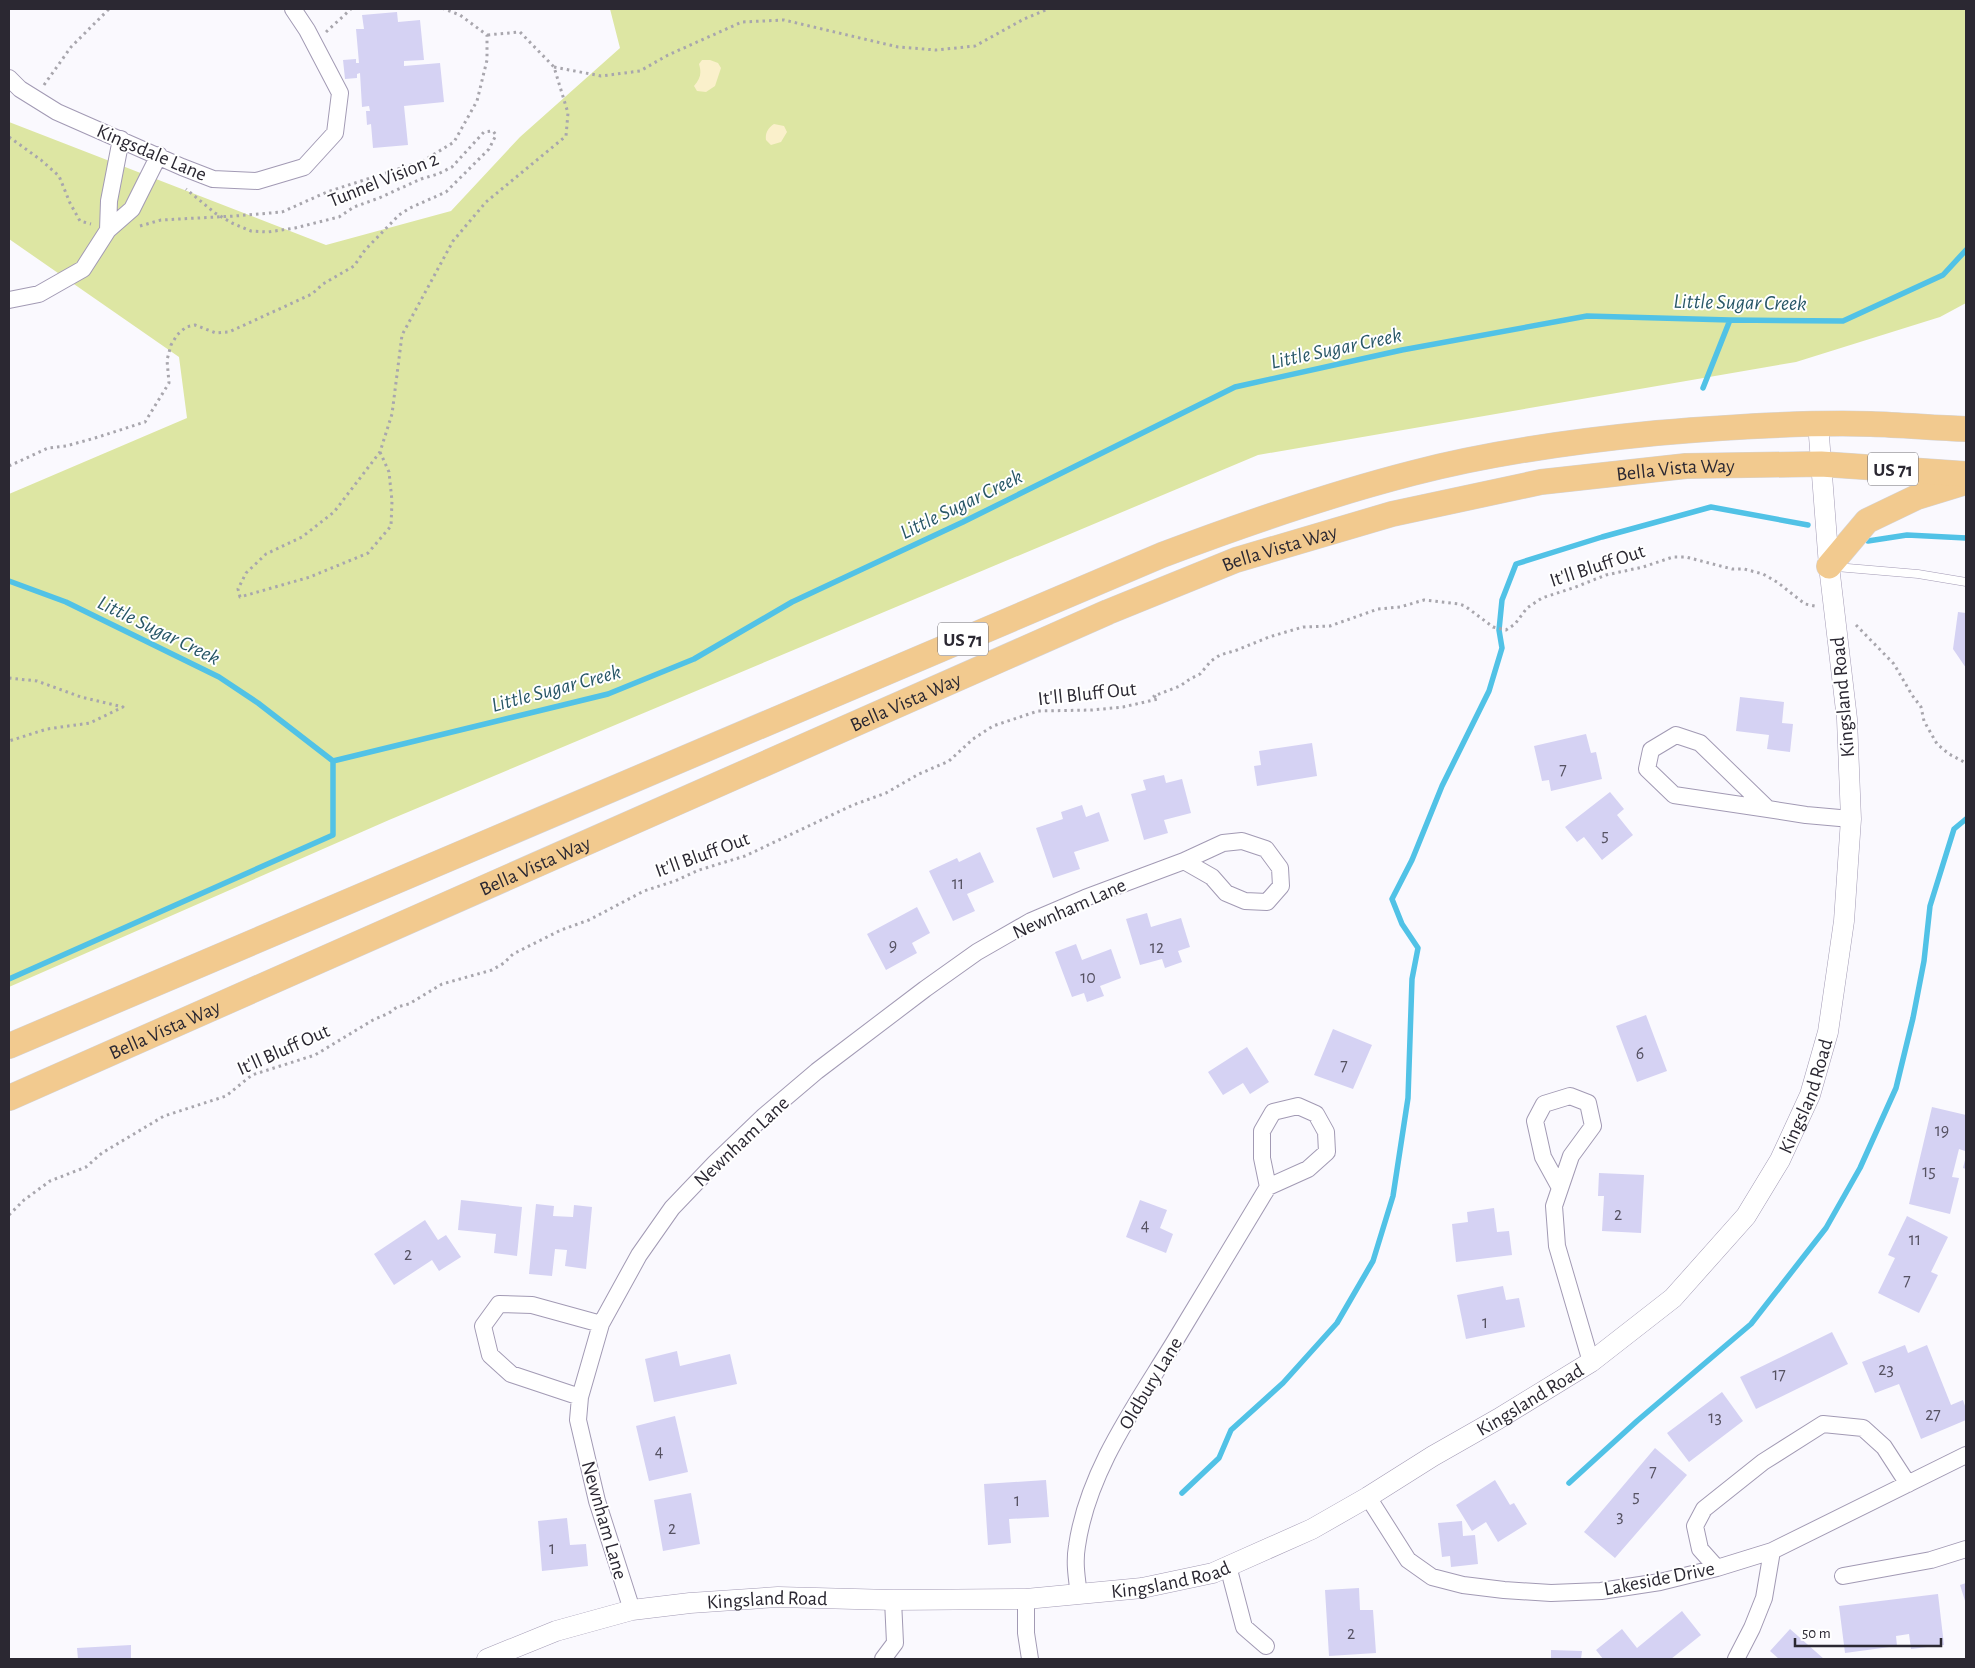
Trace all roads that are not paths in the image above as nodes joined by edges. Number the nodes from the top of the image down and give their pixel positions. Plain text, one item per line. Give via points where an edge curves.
1 (294, 9) edge
2 (9, 78) edge
3 (121, 139) junction
4 (159, 156) junction
5 (108, 230) junction
6 (9, 300) edge
7 (1818, 423) junction
8 (1966, 430) edge
9 (1820, 464) junction
10 (1966, 474) edge
11 (1966, 482) edge
12 (1829, 566) junction
13 (1966, 582) edge
14 (1768, 809) junction
15 (1851, 819) junction
16 (1184, 861) junction
17 (9, 1046) edge
18 (9, 1098) edge
19 (1268, 1187) junction
20 (1560, 1188) junction
21 (601, 1324) junction
22 (1591, 1362) junction
23 (580, 1397) junction
24 (1966, 1455) edge
25 (1908, 1484) junction
26 (1368, 1497) junction
27 (1966, 1549) edge
28 (1772, 1551) junction
29 (1228, 1566) junction
30 (1717, 1568) junction
31 (1843, 1576) dead end
32 (1079, 1595) junction
33 (1026, 1599) junction
34 (894, 1600) junction
35 (632, 1610) junction
36 (1266, 1646) dead end
37 (487, 1659) edge
38 (883, 1659) edge
39 (1030, 1659) edge
40 (1736, 1659) edge

1 - 4 street, Kingsdale Lane via 340,93 335,133 304,167 258,182 213,179
2 - 3 street, Kingsdale Lane via 58,112
3 - 4 street, Kingsdale Lane
3 - 5 street via 109,201
4 - 5 street via 132,209
5 - 6 street via 83,269 39,294
7 - 8 main road, Bella Vista Way / US 71
7 - 9 street, Kingsland Road
7 - 17 main road, Bella Vista Way / US 71 via 1730,426 1576,442 1488,456 1413,472 1268,515 1135,566
9 - 10 main road, Bella Vista Way / US 71
9 - 12 street, Kingsland Road
9 - 18 main road, Bella Vista Way / US 71 via 1686,466 1541,482 1392,514 1236,560 1108,612
11 - 12 main road via 1917,496 1867,521
12 - 13 lane
12 - 15 street, Kingsland Road via 1847,719
14 - 14 street via 1674,796 1647,768 1651,750 1676,735 1700,743
14 - 15 street
15 - 22 street, Kingsland Road via 1844,921 1828,1032 1810,1095 1780,1160 1746,1216 1673,1298
16 - 16 street, Newnham Lane via 1212,877 1226,893 1245,901 1267,902 1281,886 1280,868 1266,849 1242,841 1223,843
16 - 21 street, Newnham Lane via 1040,917 992,943 817,1071 764,1116 672,1208 639,1255
19 - 19 street via 1308,1169 1327,1152 1326,1132 1316,1114 1298,1106 1273,1112 1262,1131 1262,1158
19 - 32 street, Oldbury Lane via 1103,1465 1086,1508 1077,1546
20 - 20 street via 1571,1156 1593,1126 1588,1103 1570,1096 1544,1104 1535,1121 1543,1156
20 - 22 street via 1554,1206 1557,1246
21 - 23 street, Newnham Lane
21 - 23 street via 532,1305 499,1304 483,1326 490,1355 511,1374
22 - 26 street, Kingsland Road
23 - 35 street, Newnham Lane via 578,1420 597,1501
24 - 25 street, Lakeside Drive
25 - 28 street, Lakeside Drive
25 - 30 street via 1884,1447 1863,1428 1823,1424 1763,1462 1704,1509 1695,1526 1700,1549
26 - 29 street, Kingsland Road via 1312,1529
26 - 30 street, Lakeside Drive via 1408,1560 1432,1577 1463,1585 1551,1593 1601,1591 1660,1582
27 - 31 street via 1931,1560
28 - 30 street, Lakeside Drive
28 - 40 street via 1764,1598
29 - 32 street, Kingsland Road via 1213,1573 1142,1588
29 - 36 street via 1244,1627
32 - 33 street, Kingsland Road
33 - 34 street, Kingsland Road
33 - 39 street
34 - 35 street, Kingsland Road via 778,1597
34 - 38 street via 895,1643
35 - 37 street, Kingsland Road via 556,1631

